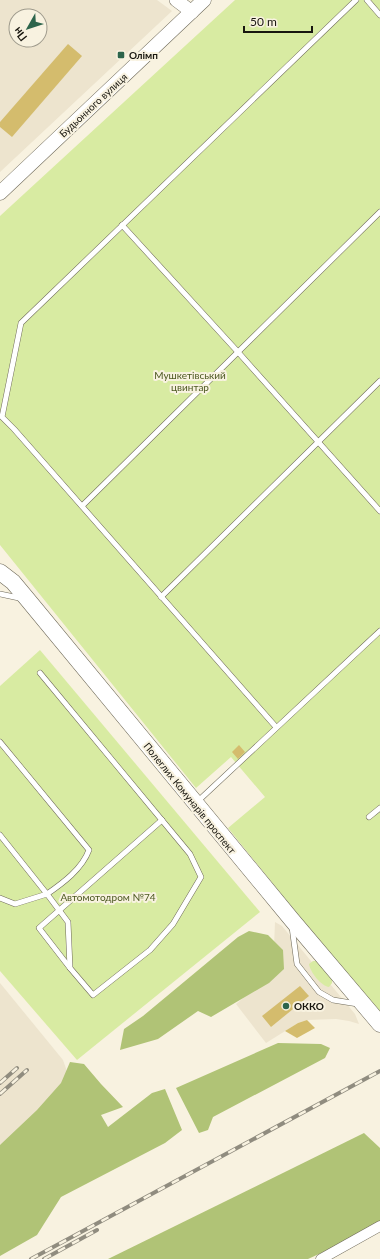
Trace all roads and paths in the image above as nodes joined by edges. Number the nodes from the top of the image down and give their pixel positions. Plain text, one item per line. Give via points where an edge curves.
1 (176, 0) edge
2 (204, 0) edge
3 (356, 0) edge
4 (367, 0) edge
5 (192, 12) junction
6 (380, 15) edge
7 (0, 193) edge
8 (380, 212) edge
9 (122, 225) junction
10 (238, 352) junction
11 (380, 381) edge
12 (318, 442) junction
13 (82, 506) junction
14 (380, 511) edge
15 (0, 562) edge
16 (4, 576) edge
17 (0, 594) edge
18 (161, 596) junction
19 (28, 600) junction
20 (380, 631) edge
21 (40, 673) dead end
22 (276, 727) junction
23 (0, 742) edge
24 (195, 804) junction
25 (380, 808) edge
26 (369, 817) dead end
27 (162, 820) junction
28 (0, 835) edge
29 (0, 894) edge
30 (47, 894) junction
31 (2, 899) edge
32 (59, 910) junction
33 (292, 920) junction
34 (70, 968) junction
35 (362, 1005) junction
36 (380, 1024) edge
37 (380, 1226) edge
38 (321, 1259) edge

1 - 5 street
2 - 5 main road, Будьонного вулиця
3 - 9 lane
4 - 6 lane
5 - 7 main road, Будьонного вулиця
8 - 10 lane
9 - 10 lane
9 - 13 lane via 20,323 2,417
10 - 12 lane
10 - 13 lane
11 - 12 lane
12 - 14 lane
12 - 18 lane
13 - 18 lane
15 - 16 main road
16 - 19 main road, Полеглих Комунарів проспект
17 - 19 lane
18 - 22 lane
19 - 24 main road, Полеглих Комунарів проспект
20 - 22 lane
21 - 27 lane
22 - 24 lane
23 - 30 lane via 89,850 86,859 65,881
24 - 33 main road, Полеглих Комунарів проспект
25 - 26 lane
27 - 32 lane
27 - 34 lane via 190,854 201,877 173,924 150,950 93,995
28 - 30 lane
29 - 31 lane
30 - 31 lane via 15,904
30 - 32 lane
32 - 34 lane via 68,922
32 - 34 lane via 39,928
33 - 35 main road, Полеглих Комунарів проспект
33 - 35 lane via 297,964 319,992 333,1000
35 - 36 main road, Полеглих Комунарів проспект
37 - 38 street

